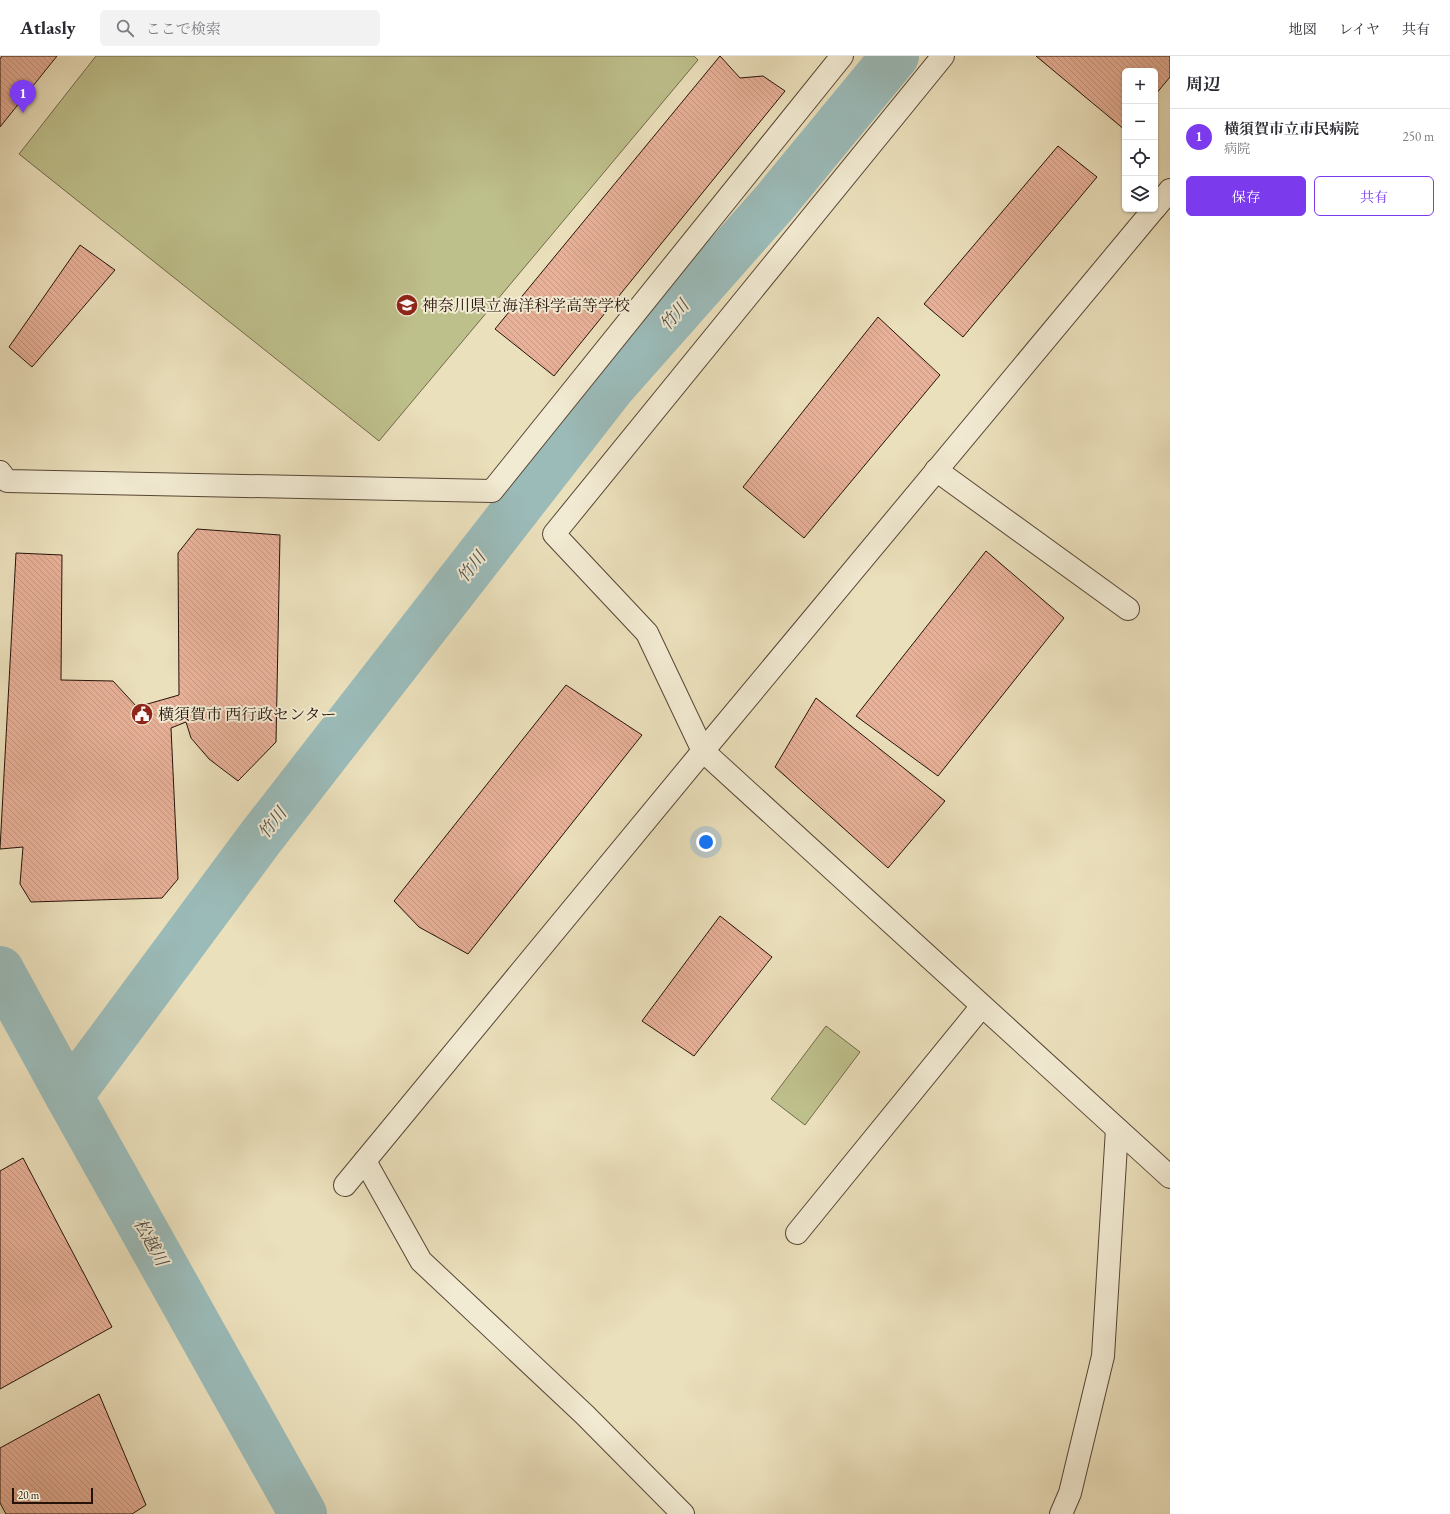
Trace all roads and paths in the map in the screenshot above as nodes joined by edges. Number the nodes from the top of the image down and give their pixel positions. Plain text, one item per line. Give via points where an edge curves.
1 (842, 56) edge
2 (943, 56) edge
3 (1170, 190) edge
4 (1158, 204) edge
5 (1151, 212) edge
6 (936, 470) junction
7 (0, 472) edge
8 (1128, 609) dead end
9 (703, 751) junction
10 (982, 1006) junction
11 (1117, 1129) junction
12 (365, 1161) junction
13 (1170, 1177) edge
14 (345, 1185) dead end
15 (797, 1233) dead end
16 (683, 1514) edge
17 (1061, 1514) edge

1 - 7 street via 492,491 7,481
2 - 9 street via 554,534 647,633
3 - 4 street
5 - 6 street
6 - 8 street
6 - 9 street
9 - 10 street
9 - 12 street
10 - 11 street
10 - 15 street
11 - 13 street
11 - 17 street via 1103,1356 1070,1493
12 - 14 street
12 - 16 street via 421,1261 585,1414

